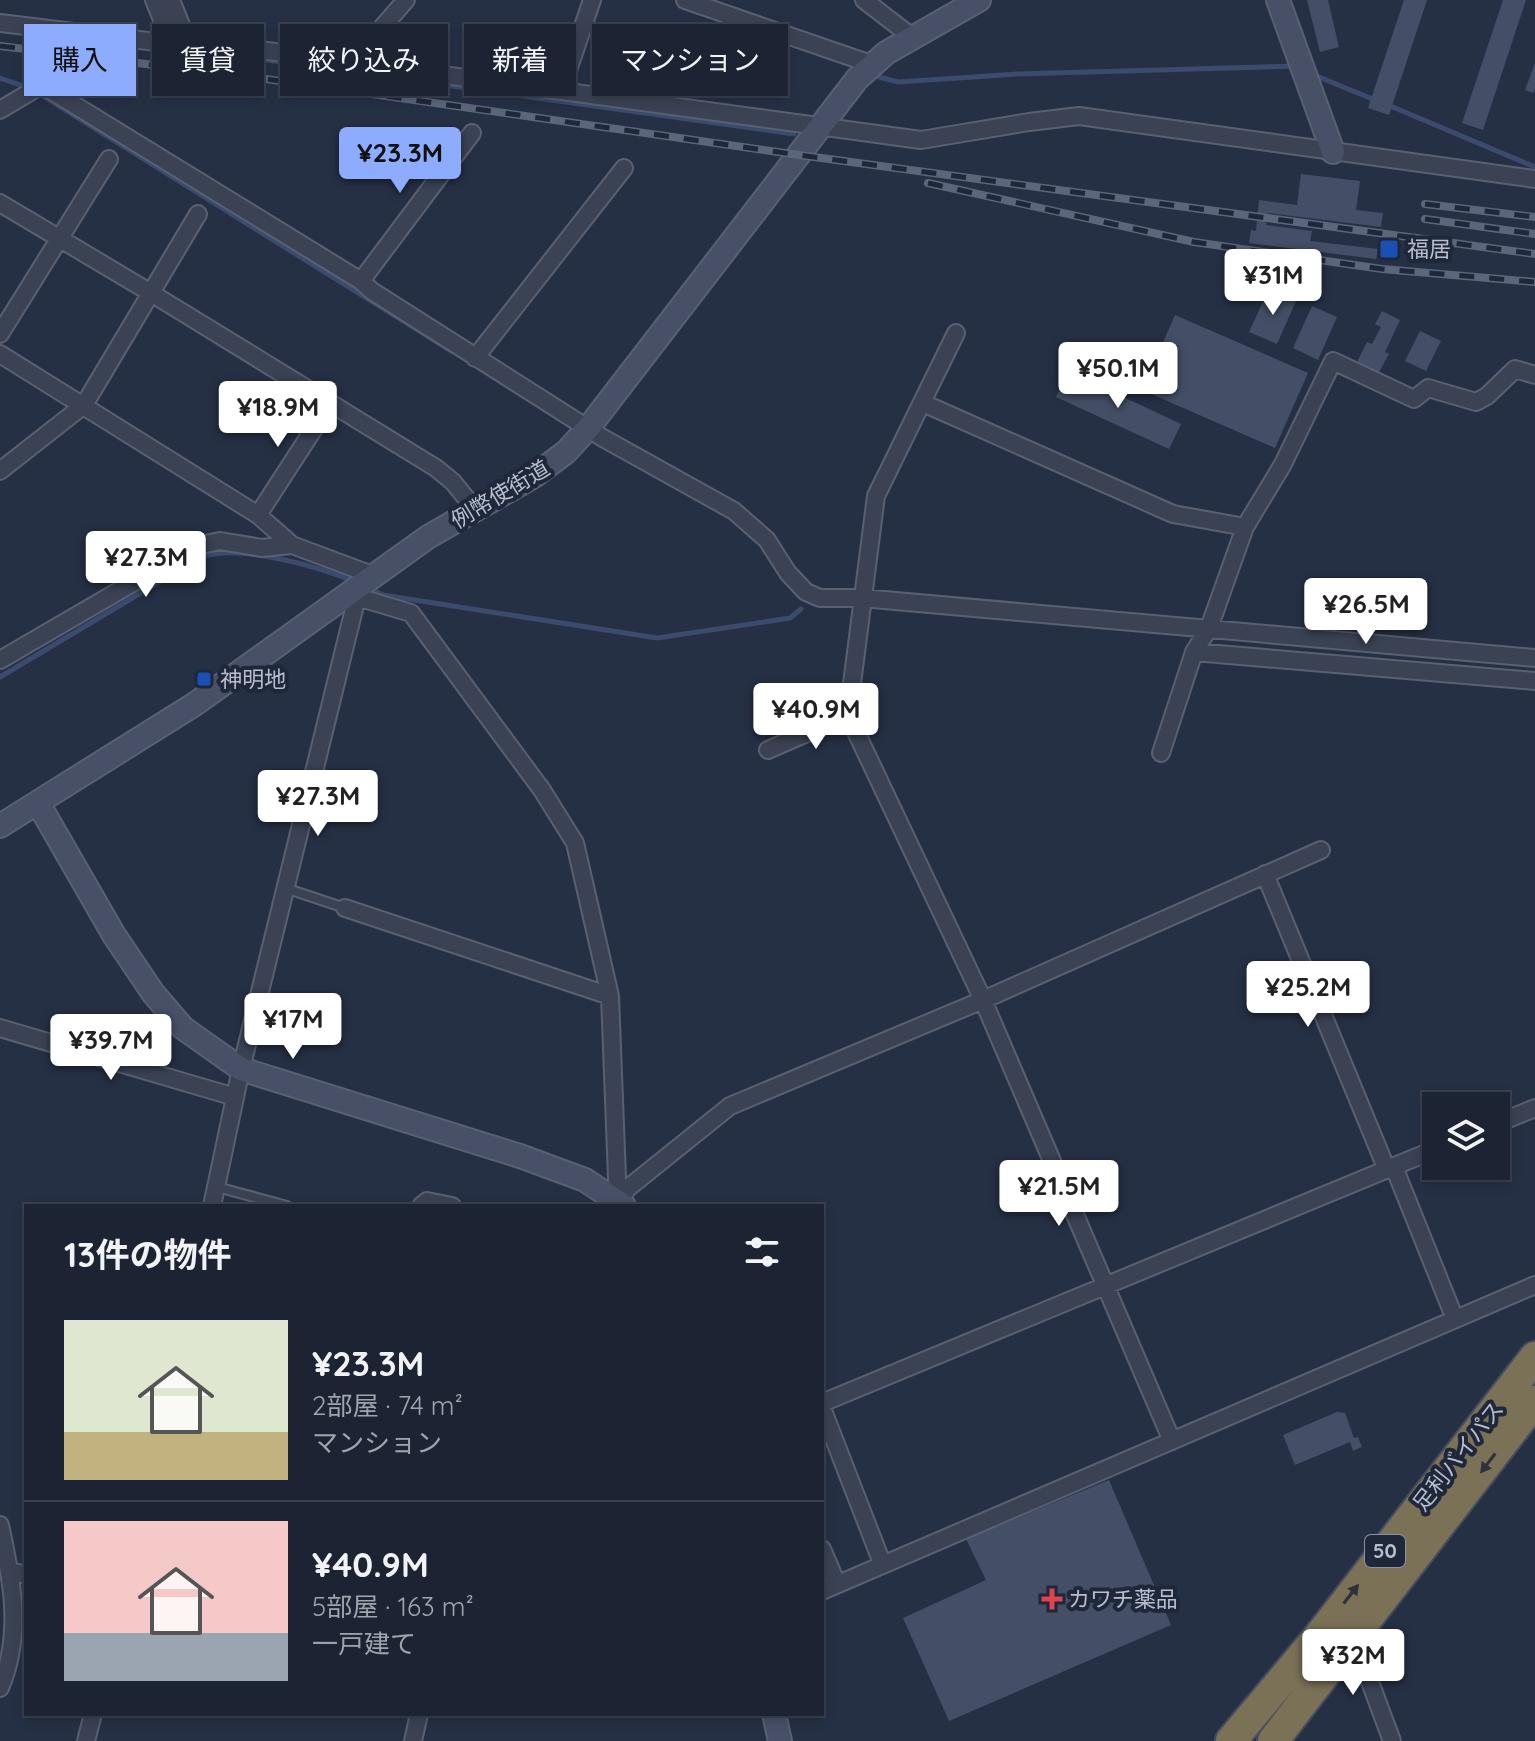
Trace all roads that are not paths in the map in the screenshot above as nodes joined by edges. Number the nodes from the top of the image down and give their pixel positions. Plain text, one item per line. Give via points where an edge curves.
1 (154, 0) edge
2 (171, 0) edge
3 (406, 0) edge
4 (592, 0) edge
5 (685, 0) edge
6 (864, 0) edge
7 (979, 0) edge
8 (1278, 0) edge
9 (0, 23) edge
10 (169, 24) edge
11 (176, 24) edge
12 (385, 24) edge
13 (912, 37) junction
14 (152, 39) edge
15 (576, 47) edge
16 (871, 64) junction
17 (576, 93) edge
18 (0, 110) edge
19 (823, 125) junction
20 (472, 133) dead end
21 (1333, 152) junction
22 (109, 159) dead end
23 (624, 168) dead end
24 (1535, 179) edge
25 (0, 203) edge
26 (198, 214) dead end
27 (58, 238) junction
28 (361, 281) junction
29 (151, 293) junction
30 (956, 333) dead end
31 (0, 334) edge
32 (0, 354) edge
33 (475, 358) junction
34 (1535, 375) edge
35 (923, 403) junction
36 (330, 404) junction
37 (84, 405) junction
38 (589, 427) junction
39 (0, 471) edge
40 (475, 509) junction
41 (258, 515) junction
42 (1245, 527) junction
43 (292, 545) junction
44 (366, 584) junction
45 (862, 598) junction
46 (1209, 628) junction
47 (1194, 652) junction
48 (1535, 658) edge
49 (0, 660) edge
50 (1535, 681) edge
51 (848, 715) junction
52 (768, 750) dead end
53 (1161, 753) dead end
54 (38, 803) junction
55 (0, 826) edge
56 (1321, 850) dead end
57 (1265, 874) junction
58 (285, 888) junction
59 (345, 908) joint
60 (610, 996) junction
61 (983, 1000) junction
62 (0, 1028) edge
63 (241, 1069) junction
64 (235, 1097) junction
65 (1535, 1108) edge
66 (1510, 1118) edge
67 (1422, 1155) edge
68 (1391, 1168) junction
69 (217, 1187) junction
70 (213, 1204) edge
71 (280, 1204) edge
72 (619, 1204) edge
73 (620, 1204) edge
74 (620, 1204) edge
75 (1105, 1284) junction
76 (1535, 1285) edge
77 (1455, 1319) junction
78 (1535, 1357) edge
79 (824, 1404) edge
80 (824, 1410) edge
81 (1530, 1413) edge
82 (1172, 1441) junction
83 (0, 1525) edge
84 (824, 1560) edge
85 (882, 1563) junction
86 (18, 1573) edge
87 (829, 1588) edge
88 (1354, 1639) junction
89 (0, 1688) edge
90 (92, 1716) edge
91 (419, 1716) edge
92 (774, 1716) edge
93 (778, 1740) edge
94 (86, 1741) edge
95 (413, 1741) edge
96 (1231, 1741) edge
97 (1273, 1741) edge
98 (1392, 1741) edge

1 - 10 street
2 - 11 street
3 - 12 street
4 - 15 street
5 - 16 street
6 - 13 street
7 - 13 main road, 例幣使街道
8 - 21 main road
9 - 14 street
13 - 16 main road, 例幣使街道
16 - 19 main road, 例幣使街道
17 - 19 street
18 - 28 street via 42,85
19 - 21 street via 921,140 1079,116
19 - 38 main road, 例幣使街道
20 - 28 street
21 - 24 street
22 - 27 street
23 - 33 street
25 - 27 street
26 - 29 street
27 - 29 street
27 - 31 street
28 - 33 street
29 - 36 street
29 - 37 street
30 - 35 street
32 - 37 street
33 - 38 street
34 - 42 street via 1515,369 1476,402 1428,388 1414,399 1333,361 1283,464
35 - 42 street via 1173,514
35 - 45 street via 876,496
36 - 40 street via 436,468
36 - 41 street
37 - 39 street
37 - 41 street
38 - 40 main road, 例幣使街道 via 553,463
38 - 45 street via 749,522 806,592 820,598
40 - 44 main road, 例幣使街道
41 - 43 street
42 - 46 street
43 - 44 street
43 - 49 street via 262,548 220,541 196,546
44 - 54 main road, 例幣使街道 via 195,704
44 - 58 street
44 - 60 street via 411,613 575,843
45 - 46 street
45 - 51 street
46 - 47 street
46 - 48 street
47 - 50 street
47 - 53 street
51 - 52 street
51 - 61 street
54 - 55 main road, 例幣使街道
54 - 63 main road via 153,993 183,1028
56 - 57 street
57 - 61 street
57 - 68 street
58 - 59 lane
58 - 63 street
59 - 60 street
60 - 73 street
61 - 74 street via 730,1106 628,1188
61 - 75 street
62 - 64 street
63 - 64 street
63 - 72 main road via 520,1156 585,1180
64 - 69 street
65 - 66 street
67 - 68 street
68 - 75 street
68 - 77 street
69 - 70 street
69 - 71 lane
75 - 79 street
75 - 82 street
76 - 77 street
77 - 82 street
96 -> 78 highway, 足利バイパス / 50 via 1324,1630
80 - 85 street
81 -> 88 highway, 足利バイパス / 50
82 - 85 street
83 - 86 street
84 - 87 street
85 - 87 street
86 - 89 street via 14,1637
88 - 97 highway, 足利バイパス / 50
88 - 98 street
90 - 94 street
91 - 95 street
92 - 93 main road

